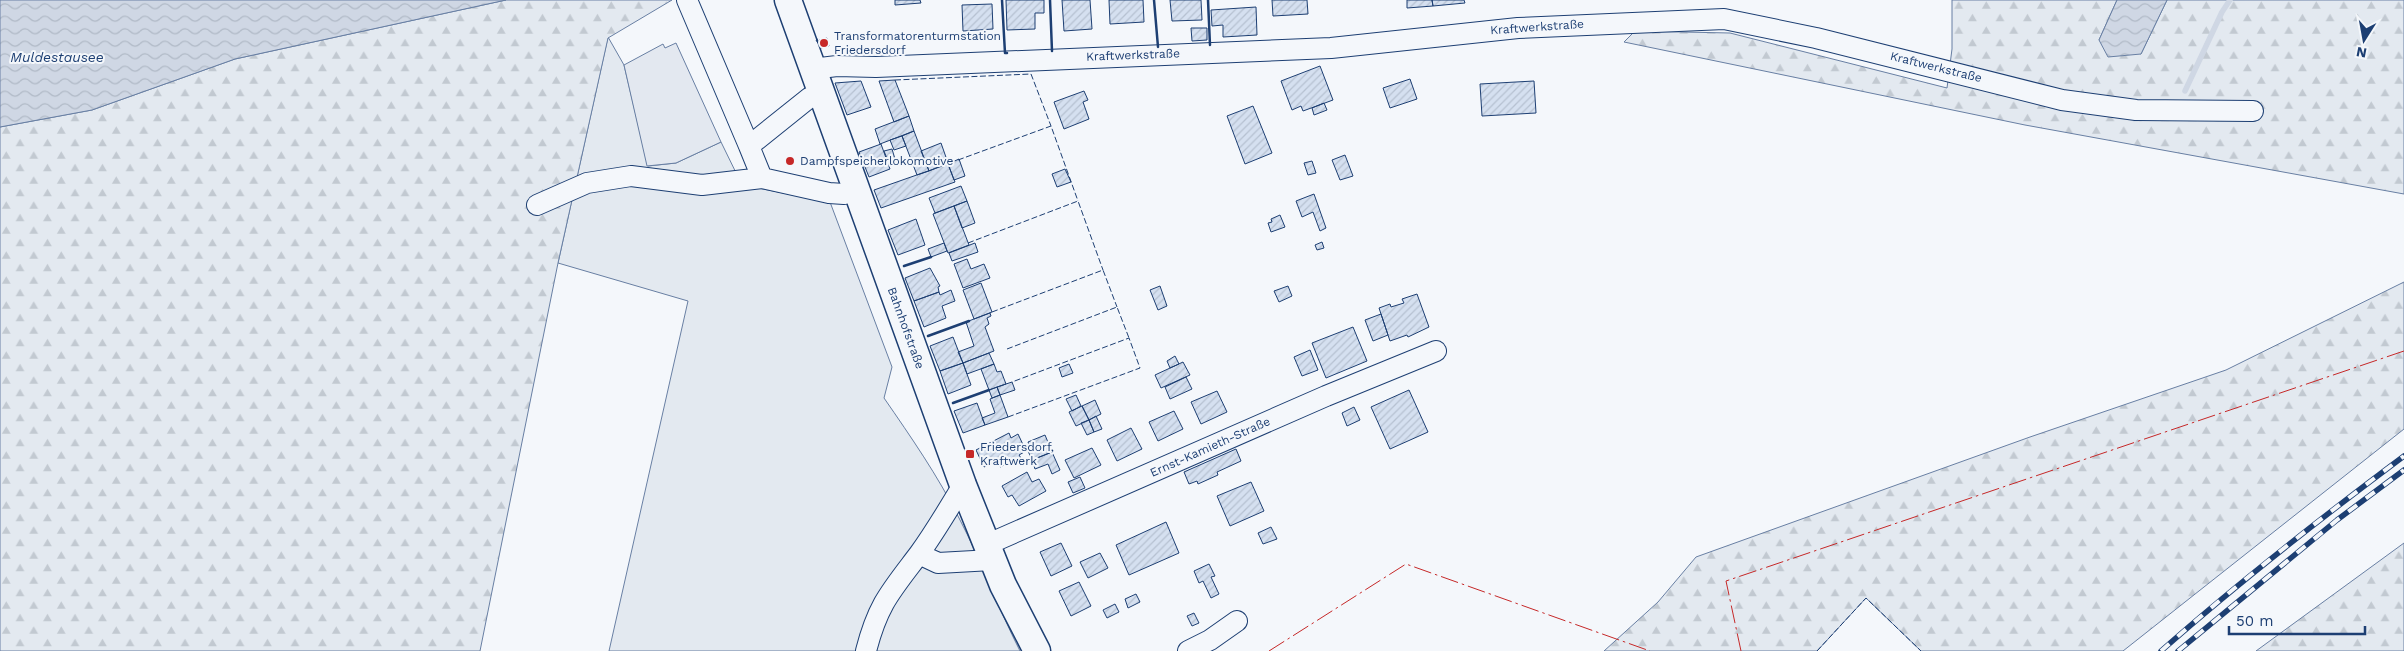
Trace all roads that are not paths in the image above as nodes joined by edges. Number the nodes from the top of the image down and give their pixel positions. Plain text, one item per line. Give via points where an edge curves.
1 (687, 0) edge
2 (788, 0) edge
3 (812, 69) junction
4 (821, 94) junction
5 (2253, 112) dead end
6 (748, 146) junction
7 (762, 178) junction
8 (855, 190) junction
9 (537, 205) dead end
10 (1436, 351) dead end
11 (963, 486) junction
12 (989, 552) junction
13 (919, 554) junction
14 (1237, 621) dead end
15 (866, 651) edge
16 (1037, 651) edge
17 (1188, 651) edge

1 - 6 street
2 - 3 main road, Bahnhofstraße
3 - 4 main road, Bahnhofstraße
3 - 5 street, Kraftwerkstraße via 1331,48 1518,28 1724,19 1826,40 2062,100 2136,110
4 - 6 street via 809,98
4 - 8 main road, Bahnhofstraße
6 - 7 street
7 - 8 street via 829,193 844,194
7 - 9 street via 702,185 631,176 587,183
8 - 11 main road, Bahnhofstraße
10 - 12 street, Ernst-Kamieth-Straße via 1326,396
11 - 12 main road, Bahnhofstraße
11 - 13 street
12 - 13 street via 938,563
12 - 16 main road, Bahnhofstraße
13 - 15 street via 880,607
14 - 17 street

